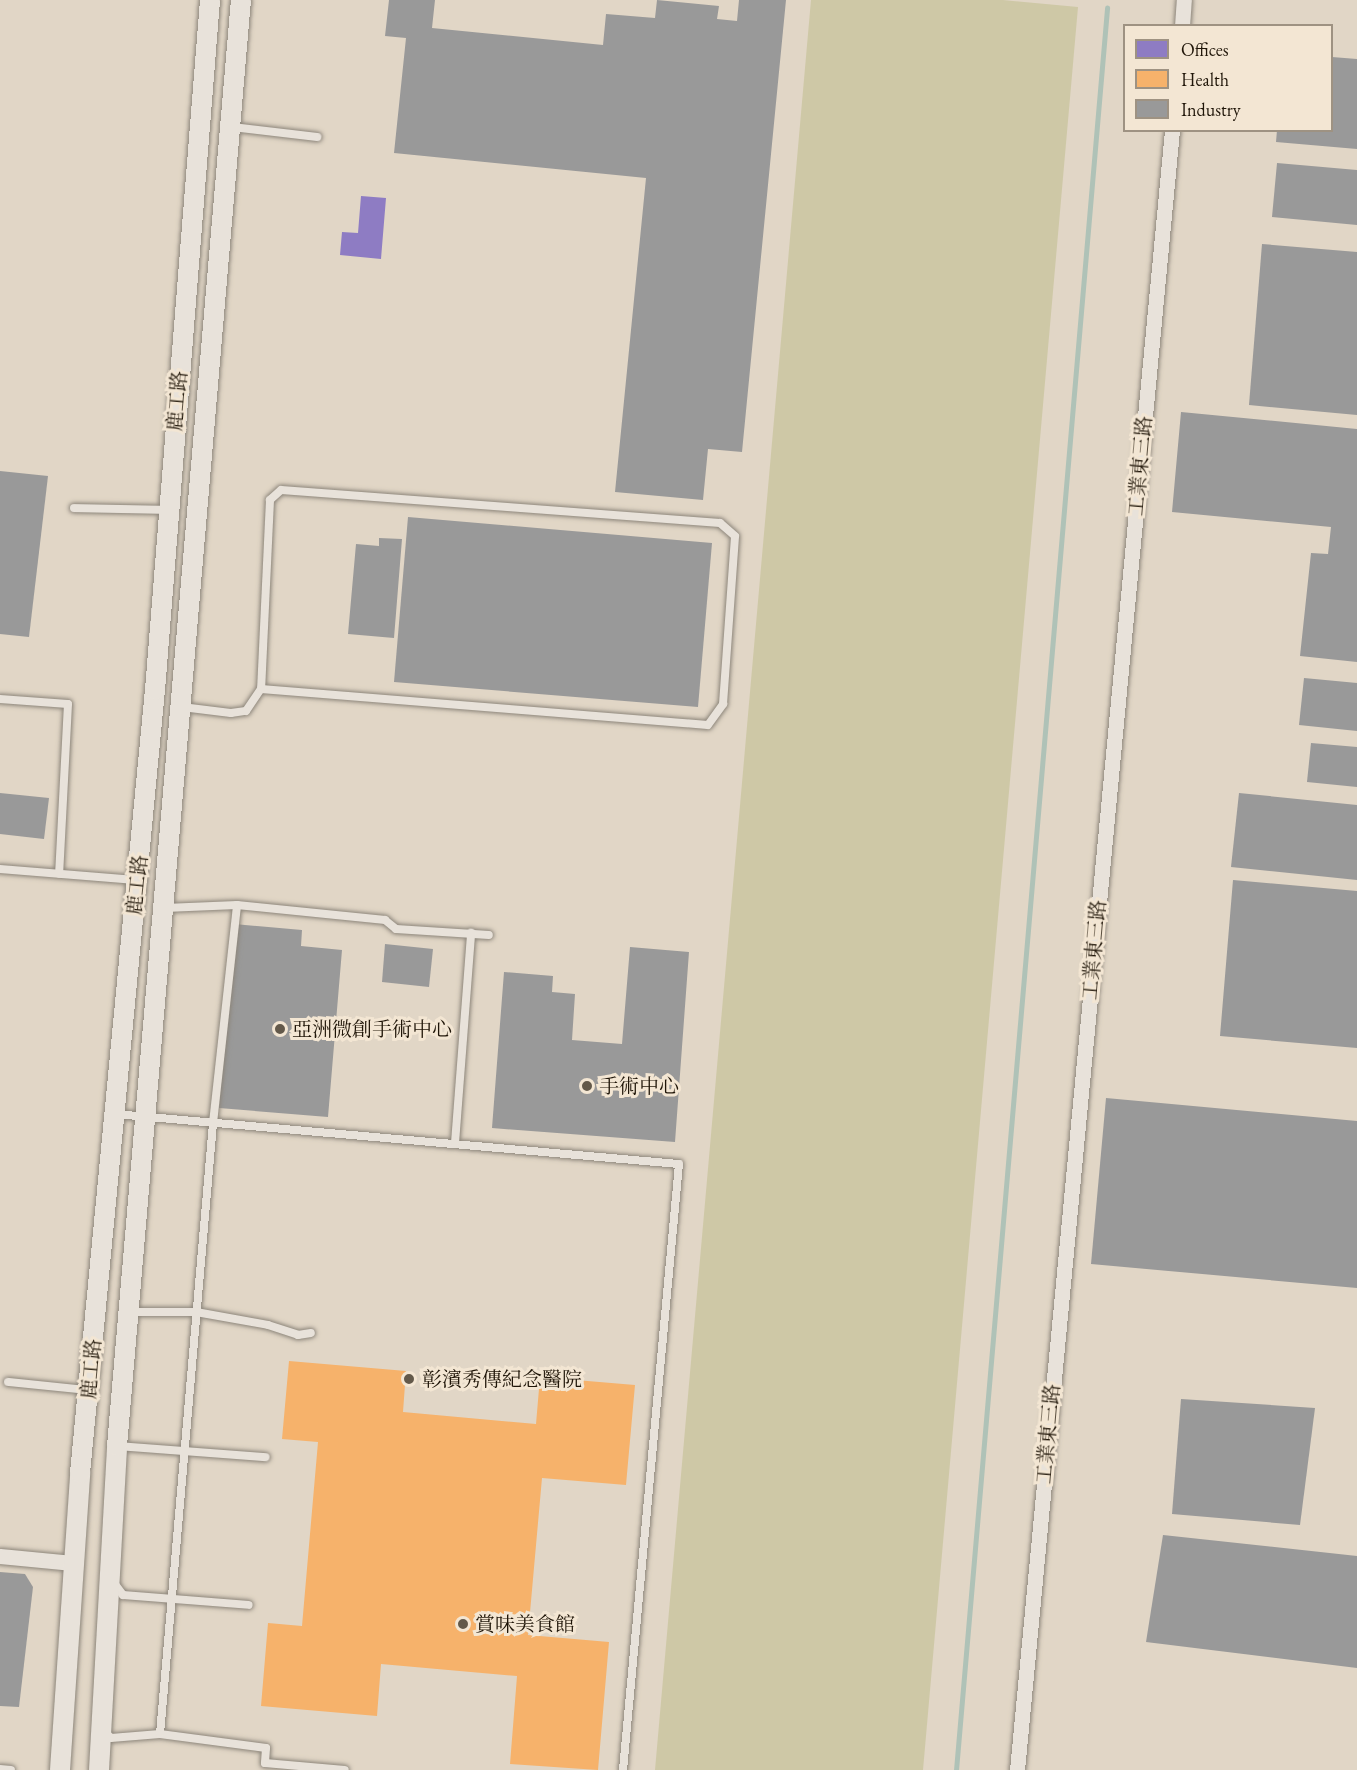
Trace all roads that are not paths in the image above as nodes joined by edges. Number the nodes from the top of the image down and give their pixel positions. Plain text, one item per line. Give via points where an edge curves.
1 (210, 0) edge
2 (241, 0) edge
3 (1184, 0) edge
4 (1182, 24) edge
5 (232, 127) junction
6 (1172, 132) edge
7 (317, 137) dead end
8 (74, 508) dead end
9 (168, 510) junction
10 (261, 689) junction
11 (0, 699) edge
12 (182, 707) junction
13 (0, 870) edge
14 (59, 874) junction
15 (137, 880) junction
16 (237, 905) junction
17 (165, 908) junction
18 (471, 933) junction
19 (489, 935) dead end
20 (113, 1114) junction
21 (147, 1119) junction
22 (213, 1123) junction
23 (455, 1143) junction
24 (128, 1312) junction
25 (196, 1312) junction
26 (311, 1334) dead end
27 (8, 1382) dead end
28 (89, 1390) junction
29 (117, 1446) junction
30 (183, 1449) junction
31 (266, 1457) dead end
32 (0, 1556) edge
33 (73, 1563) junction
34 (108, 1574) junction
35 (170, 1596) junction
36 (249, 1605) dead end
37 (102, 1729) junction
38 (160, 1734) junction
39 (0, 1769) edge
40 (11, 1770) edge
41 (60, 1770) edge
42 (99, 1770) edge
43 (345, 1770) edge
44 (622, 1770) edge
45 (1017, 1770) edge

1 - 9 street, 鹿工路
2 - 5 street, 鹿工路
3 - 4 street
5 - 7 lane
5 - 12 street, 鹿工路
6 - 45 street, 工業東三路
8 - 9 lane
9 - 15 street, 鹿工路
10 - 10 lane via 708,724 723,704 735,536 720,523 281,490 270,500
10 - 12 lane via 246,711
11 - 14 lane via 68,704
12 - 17 street, 鹿工路
13 - 14 lane
14 - 15 lane
15 - 20 street, 鹿工路
16 - 17 lane
16 - 18 lane via 385,920 396,929
16 - 22 lane
17 - 21 street, 鹿工路
18 - 19 lane
18 - 23 lane
20 - 21 lane
20 - 28 street, 鹿工路
21 - 22 lane
21 - 24 street, 鹿工路
22 - 23 lane
22 - 25 lane
23 - 44 lane via 679,1164
24 - 25 lane
24 - 29 street, 鹿工路
25 - 26 lane via 268,1325 298,1335
25 - 30 lane
27 - 28 lane
28 - 33 street, 鹿工路
29 - 30 lane
29 - 34 street, 鹿工路
30 - 31 lane
30 - 35 lane
32 - 33 street
33 - 41 street, 鹿工路
34 - 35 lane via 123,1595
34 - 37 street, 鹿工路
35 - 36 lane
35 - 38 lane
37 - 38 lane via 111,1738
37 - 42 street, 鹿工路
38 - 43 lane via 266,1748 265,1763
39 - 40 lane

